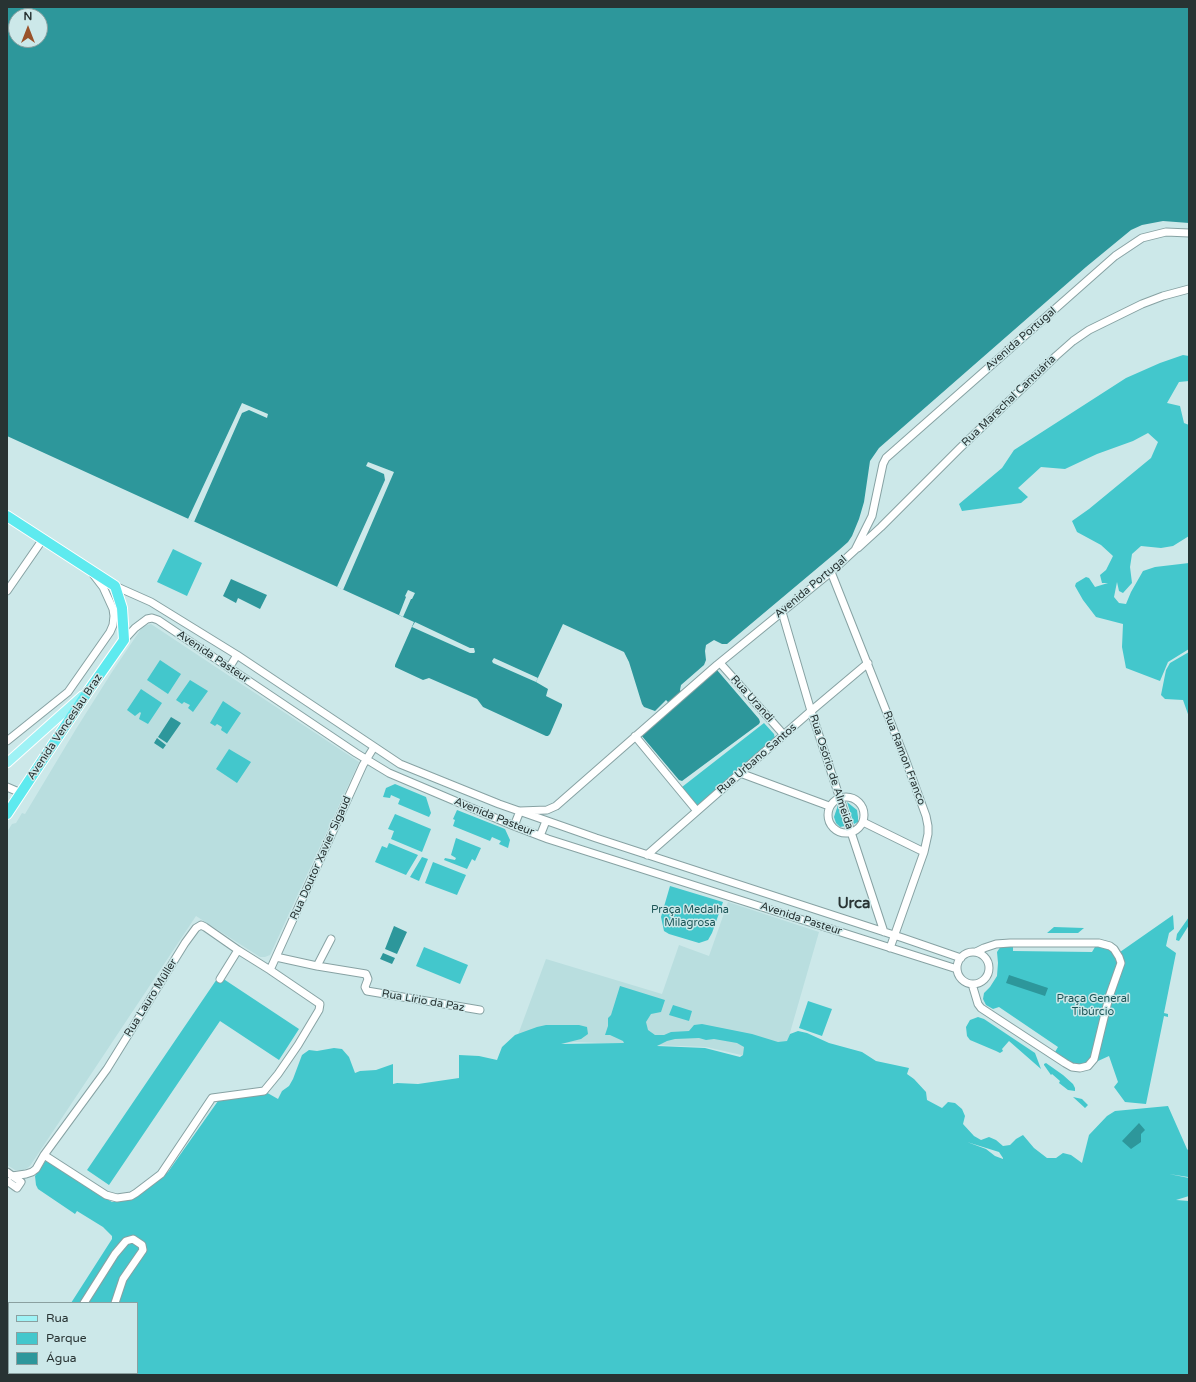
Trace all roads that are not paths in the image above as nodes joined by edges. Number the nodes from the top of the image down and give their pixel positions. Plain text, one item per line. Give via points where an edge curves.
1 (1189, 233) edge
2 (1189, 289) edge
3 (7, 516) edge
4 (872, 516) junction
5 (881, 527) junction
6 (43, 539) junction
7 (855, 550) junction
8 (88, 568) junction
9 (831, 572) junction
10 (115, 586) junction
11 (7, 591) edge
12 (782, 612) junction
13 (124, 640) junction
14 (237, 655) junction
15 (868, 663) junction
16 (718, 664) junction
17 (229, 668) junction
18 (89, 690) junction
19 (811, 711) junction
20 (637, 734) junction
21 (784, 735) junction
22 (7, 741) edge
23 (374, 747) junction
24 (366, 760) junction
25 (7, 763) edge
26 (740, 773) junction
27 (7, 786) edge
28 (21, 793) junction
29 (840, 797) junction
30 (829, 806) junction
31 (520, 811) junction
32 (697, 811) junction
33 (7, 814) edge
34 (546, 821) junction
35 (863, 822) junction
36 (514, 826) junction
37 (851, 832) junction
38 (540, 836) junction
39 (924, 852) junction
40 (647, 855) junction
41 (814, 909) junction
42 (810, 922) junction
43 (884, 932) junction
44 (895, 935) junction
45 (331, 939) dead end
46 (890, 948) junction
47 (238, 950) junction
48 (976, 952) junction
49 (276, 957) junction
50 (961, 958) junction
51 (317, 966) junction
52 (957, 969) junction
53 (270, 970) junction
54 (220, 979) dead end
55 (972, 984) junction
56 (480, 1010) dead end
57 (44, 1155) junction
58 (9, 1176) edge
59 (19, 1185) dead end
60 (85, 1302) edge
61 (115, 1302) edge

1 - 4 street, Avenida Portugal via 1166,232 1142,238 1116,256 886,458
2 - 5 street, Rua Marechal Cantuária via 1142,304 1089,330 1073,341
3 - 6 highway, Avenida Pasteur
4 - 5 street
4 - 7 street, Avenida Portugal
5 - 7 street, Rua Marechal Cantuária
6 - 8 highway, Avenida Pasteur
6 - 11 street
7 - 9 street, Avenida Portugal
8 - 10 highway, Avenida Pasteur
8 - 22 street via 109,598 114,616 113,625 68,692
9 - 12 street, Avenida Portugal
9 - 15 street, Rua Ramon Franco
10 - 13 highway via 122,608
10 - 14 street, Avenida Pasteur via 151,602
12 - 16 street, Avenida Portugal
12 - 19 street, Rua Osório de Almeida
13 - 17 street, Avenida Pasteur via 146,619 152,618
13 - 18 highway, Avenida Venceslau Braz
14 - 17 street
14 - 23 street, Avenida Pasteur
15 - 19 street, Rua Urbano Santos
15 - 39 street, Rua Ramon Franco via 926,816 928,834
16 - 20 street, Avenida Portugal
16 - 21 street, Rua Urandi
17 - 24 street, Avenida Pasteur
18 - 25 main road
18 - 28 highway, Avenida Venceslau Braz
19 - 21 street, Rua Urbano Santos
19 - 29 street, Rua Osório de Almeida
20 - 31 street, Avenida Portugal via 556,806 546,810
20 - 32 street
21 - 26 street, Rua Urbano Santos
23 - 24 street, Rua Doutor Xavier Sigaud
23 - 31 street, Avenida Pasteur via 400,764
24 - 36 street, Avenida Pasteur via 389,773
24 - 49 street, Rua Doutor Xavier Sigaud
26 - 30 street
26 - 32 street, Rua Urbano Santos
27 - 28 street
28 - 33 highway, Avenida Venceslau Braz
29 - 30 street
29 - 35 street via 851,797 860,802 864,812
29 - 37 street, Rua Osório de Almeida
30 - 37 street via 830,824 839,832
31 - 34 street, Avenida Pasteur
31 - 36 street
32 - 40 street, Rua Urbano Santos
34 - 38 street
34 - 40 street, Avenida Pasteur
35 - 37 street
35 - 39 street
36 - 38 street, Avenida Pasteur
37 - 43 street, Rua Osório de Almeida
38 - 42 street, Avenida Pasteur
39 - 44 street, Rua Ramon Franco
40 - 41 street, Avenida Pasteur
41 - 42 street
41 - 43 street, Avenida Pasteur
42 - 46 street, Avenida Pasteur
43 - 44 street, Avenida Pasteur
44 - 46 street, Rua Ramon Franco
44 - 50 street, Avenida Pasteur
45 - 51 street
46 - 52 street, Avenida Pasteur
47 - 53 street, Rua Lauro Müller
47 - 54 street
47 - 57 street, Rua Lauro Müller via 205,927 201,925 196,928 107,1069
48 - 50 street via 967,953
48 - 55 street via 988,962 988,973 982,981
48 - 55 street via 996,944 1010,942 1099,943 1114,949 1121,963 1109,997 1094,1059 1088,1066 1080,1068 1065,1063 981,1008
49 - 51 street
49 - 53 street, Rua Doutor Xavier Sigaud
50 - 52 street
51 - 56 street, Rua Lírio da Paz via 366,974 368,979 365,987 369,992
52 - 55 street via 962,979
53 - 57 street, Rua Lauro Müller via 320,1004 298,1045 264,1091 212,1098 161,1174 131,1196 117,1198 106,1195
57 - 58 street, Rua Lauro Müller via 32,1172
58 - 59 street, Rua Lauro Müller
60 - 61 street via 115,1254 126,1241 136,1240 143,1248 123,1279

